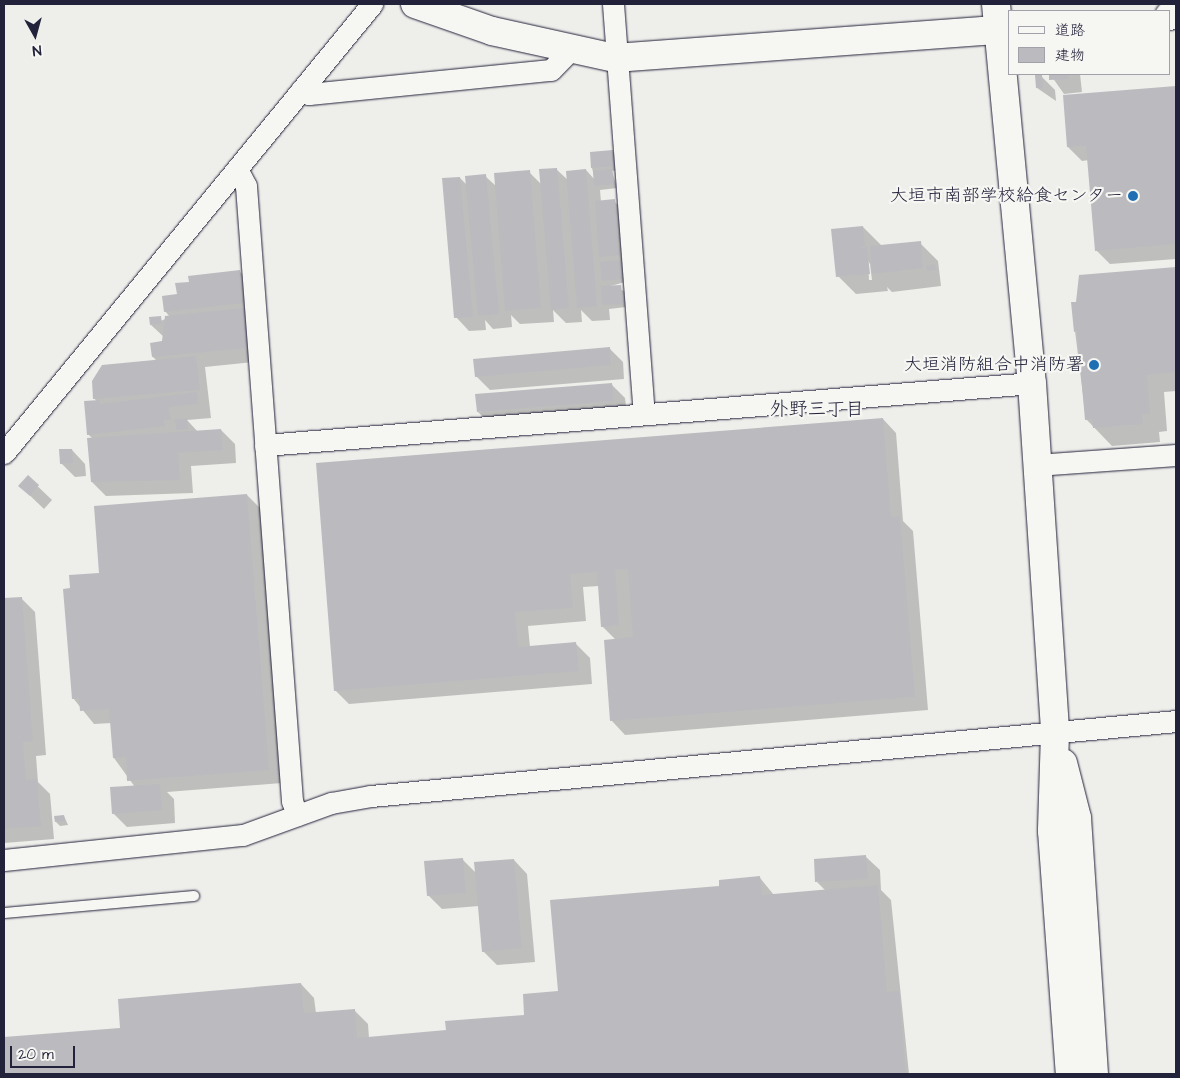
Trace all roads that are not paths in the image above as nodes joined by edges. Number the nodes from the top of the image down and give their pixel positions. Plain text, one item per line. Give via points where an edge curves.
1 (372, 4) edge
2 (415, 4) edge
3 (613, 4) edge
4 (1001, 21) edge
5 (570, 50) junction
6 (615, 58) junction
7 (301, 90) junction
8 (237, 169) junction
9 (1032, 383) junction
10 (644, 414) junction
11 (265, 445) junction
12 (4, 453) edge
13 (1176, 455) edge
14 (1036, 465) junction
15 (1176, 722) edge
16 (1055, 733) junction
17 (298, 815) junction
18 (4, 860) edge
19 (194, 896) dead end
20 (4, 913) edge
21 (1070, 1074) edge
22 (1094, 1074) edge

1 - 7 street
2 - 5 street via 492,31
3 - 6 street
4 - 6 street
4 - 9 street
5 - 6 street
5 - 7 street via 551,70 309,94
6 - 10 street
7 - 8 street
8 - 11 street via 246,186
8 - 12 street
9 - 10 street
9 - 14 street
10 - 11 street
11 - 17 street via 292,801
13 - 14 street
14 - 16 street
15 - 16 street
16 - 17 street via 370,796 331,802
16 - 21 street via 1052,831
16 - 22 street via 1077,818
17 - 18 street via 243,835 188,844
19 - 20 lane

